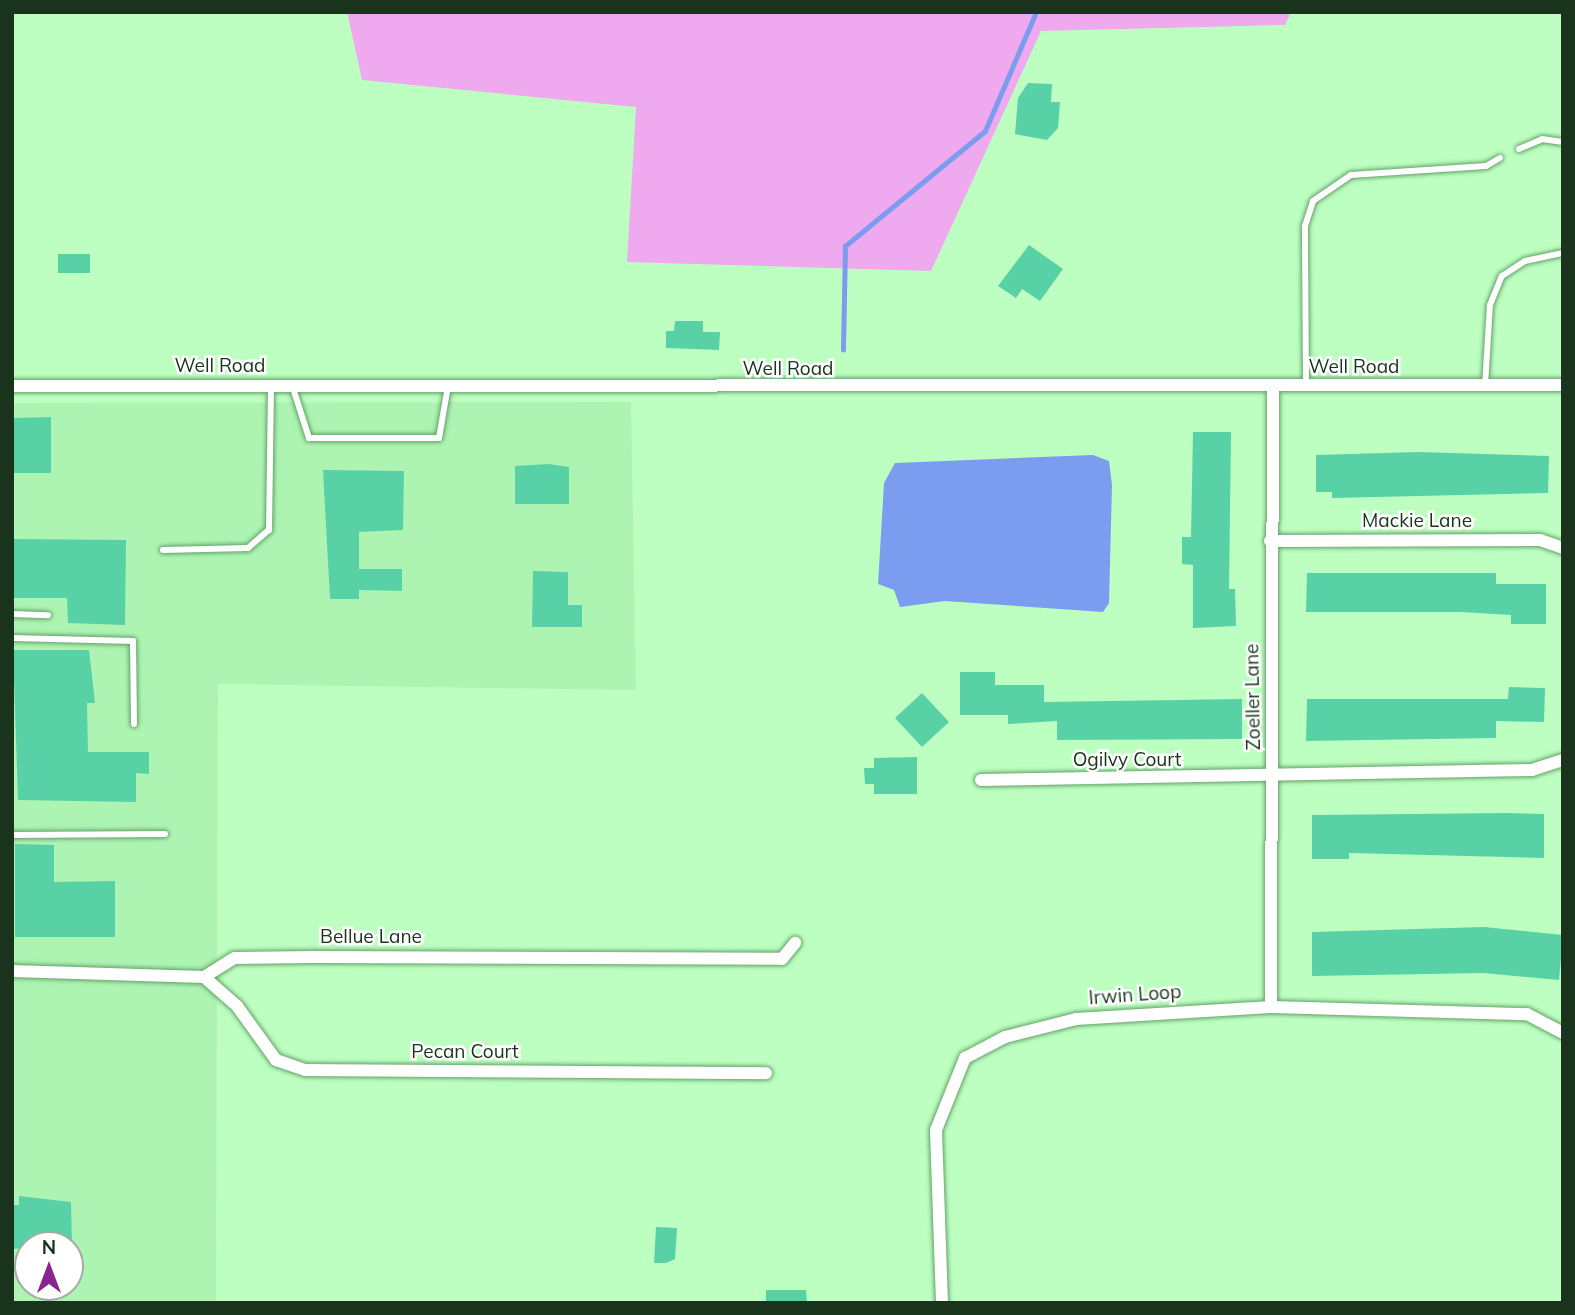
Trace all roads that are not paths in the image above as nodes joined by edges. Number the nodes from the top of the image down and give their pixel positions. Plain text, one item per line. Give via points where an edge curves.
1 (1563, 142) edge
2 (1519, 149) dead end
3 (1500, 158) dead end
4 (1563, 253) edge
5 (271, 385) junction
6 (292, 385) junction
7 (1563, 385) edge
8 (12, 386) edge
9 (448, 386) junction
10 (1485, 386) junction
11 (1273, 387) junction
12 (1306, 387) junction
13 (1270, 541) junction
14 (1563, 548) edge
15 (163, 550) dead end
16 (12, 614) edge
17 (48, 615) dead end
18 (12, 638) edge
19 (134, 724) dead end
20 (1563, 760) edge
21 (1273, 778) junction
22 (981, 780) dead end
23 (165, 834) dead end
24 (12, 835) edge
25 (795, 943) dead end
26 (12, 971) edge
27 (204, 977) junction
28 (1272, 1007) junction
29 (1563, 1033) edge
30 (766, 1073) dead end
31 (942, 1303) edge

1 - 2 lane via 1542,139
3 - 12 lane via 1486,166 1351,175 1313,201 1305,226
4 - 10 lane via 1525,261 1502,276 1490,305
5 - 6 street, Well Road
5 - 8 street, Well Road
5 - 15 lane via 269,530 248,548
6 - 9 street, Well Road
6 - 9 lane via 309,438 439,438
7 - 10 street, Well Road
9 - 11 street, Well Road
10 - 12 street, Well Road
11 - 12 street, Well Road
11 - 13 street, Zoeller Lane
13 - 14 street, Mackie Lane via 1540,540
13 - 21 street, Zoeller Lane
16 - 17 lane
18 - 19 lane via 133,641
20 - 21 street via 1532,770
21 - 22 street, Ogilvy Court
21 - 28 street, Zoeller Lane
23 - 24 lane
25 - 27 street, Bellue Lane via 782,959 235,958
26 - 27 street
27 - 30 street, Pecan Court via 237,1006 276,1060 305,1070
28 - 29 street, Irwin Loop via 1527,1014
28 - 31 street, Irwin Loop via 1035,1025 965,1058 936,1130

